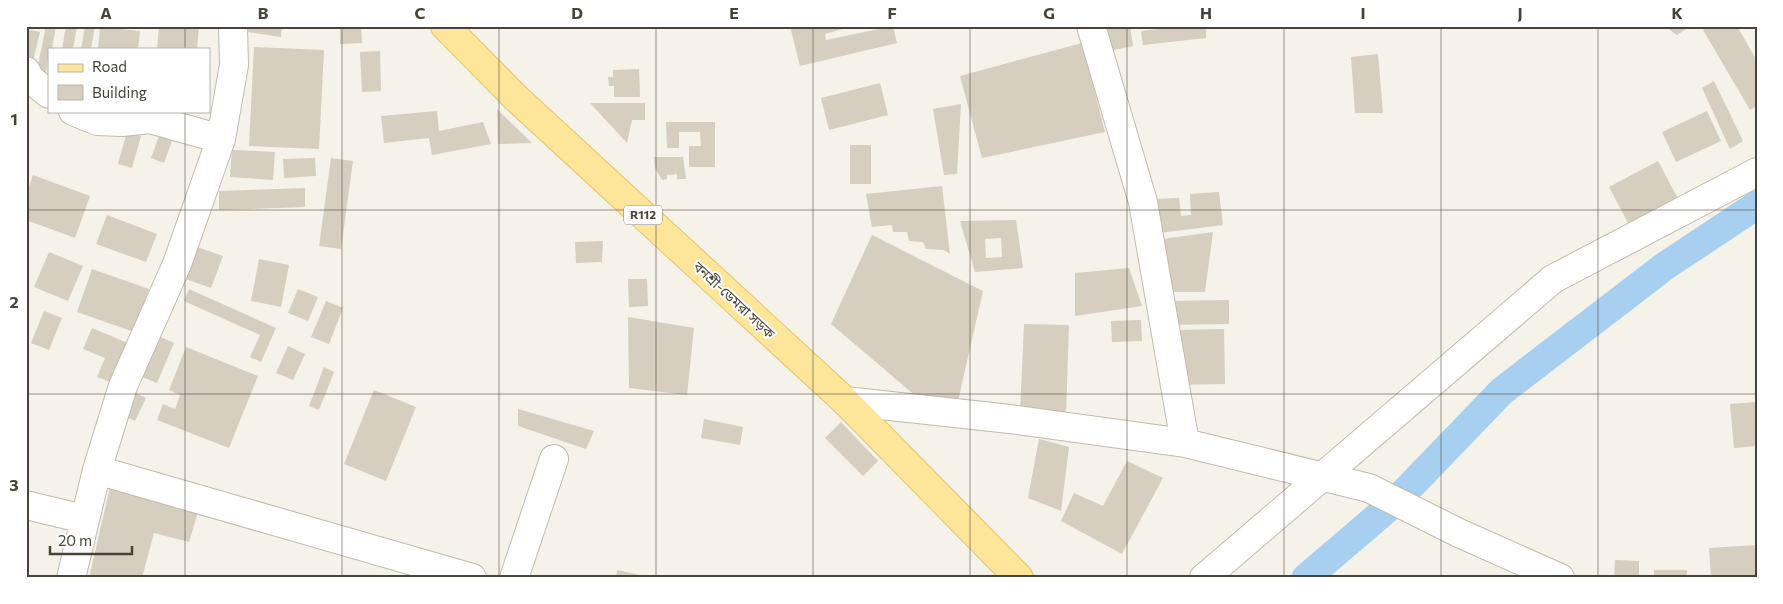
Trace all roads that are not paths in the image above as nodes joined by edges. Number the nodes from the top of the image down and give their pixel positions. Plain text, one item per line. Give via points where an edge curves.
1 (233, 26) edge
2 (445, 26) edge
3 (1090, 26) edge
4 (26, 71) edge
5 (48, 93) edge
6 (76, 112) edge
7 (221, 139) junction
8 (1757, 172) edge
9 (844, 401) junction
10 (1184, 444) junction
11 (554, 459) dead end
12 (97, 470) junction
13 (1320, 476) junction
14 (26, 505) edge
15 (84, 519) junction
16 (71, 578) edge
17 (472, 578) edge
18 (514, 578) edge
19 (1019, 578) edge
20 (1204, 578) edge
21 (1560, 578) edge

1 - 7 street via 234,65
2 - 9 main road, বনশ্রী-ডেমরা সড়ক / R112 via 515,97
3 - 10 street via 1143,202
4 - 5 street via 30,79
6 - 7 street via 98,121 150,119
7 - 12 street via 177,264 123,386
8 - 13 street via 1553,279
9 - 10 street via 1010,419
9 - 19 main road, বনশ্রী-ডেমরা সড়ক / R112
10 - 13 street
11 - 18 street
12 - 15 street
12 - 17 street
13 - 20 street
13 - 21 street via 1369,488
14 - 15 street
15 - 16 street

